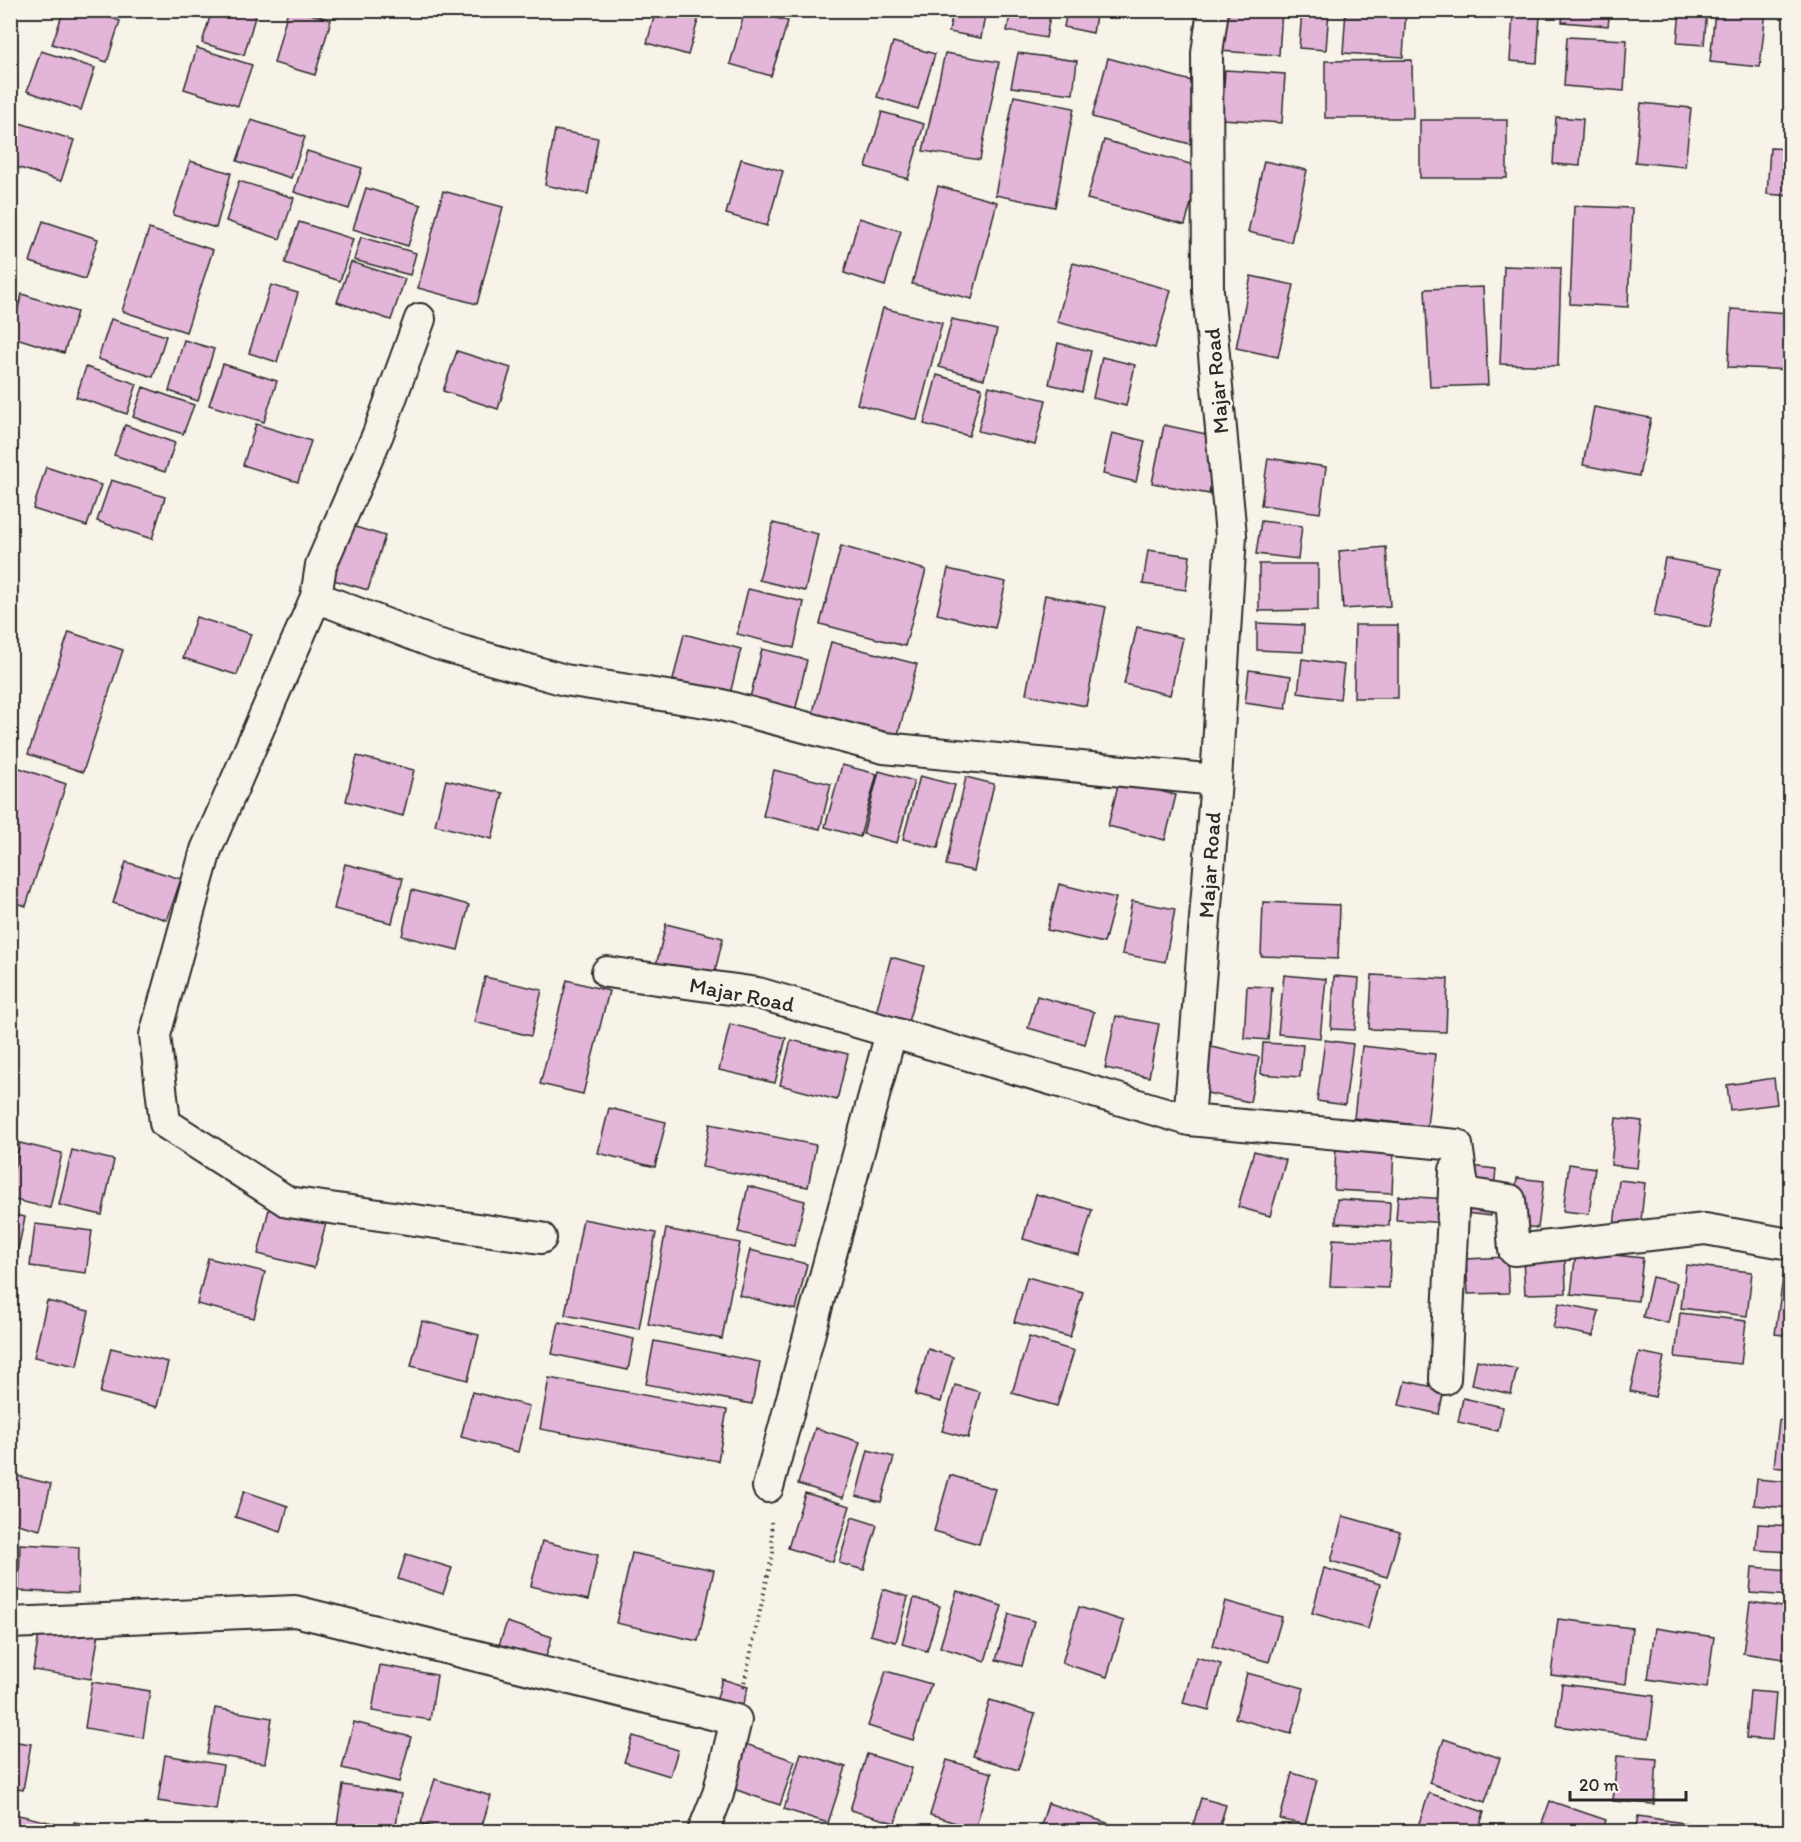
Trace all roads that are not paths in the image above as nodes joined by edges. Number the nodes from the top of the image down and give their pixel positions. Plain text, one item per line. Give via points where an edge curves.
1 (1213, 10) edge
2 (420, 320) dead end
3 (316, 597) junction
4 (1215, 780) junction
5 (607, 972) dead end
6 (891, 1033) junction
7 (1189, 1120) junction
8 (1457, 1145) junction
9 (541, 1238) dead end
10 (1791, 1244) edge
11 (1445, 1379) dead end
12 (768, 1488) road end
13 (10, 1623) edge
14 (702, 1832) edge

1 - 4 street, Majar Road via 1207,53 1208,291 1231,535
2 - 3 street via 378,434 321,565
3 - 4 street via 437,644 565,680 718,704 884,748
3 - 9 street via 206,850 155,1035 165,1123 288,1202
4 - 7 street, Majar Road
5 - 6 street, Majar Road via 758,993
6 - 7 street, Majar Road
6 - 12 street
7 - 8 street
8 - 10 street via 1464,1193 1510,1200 1514,1250 1706,1228
8 - 11 street
13 - 14 street via 295,1611 736,1720 718,1794

